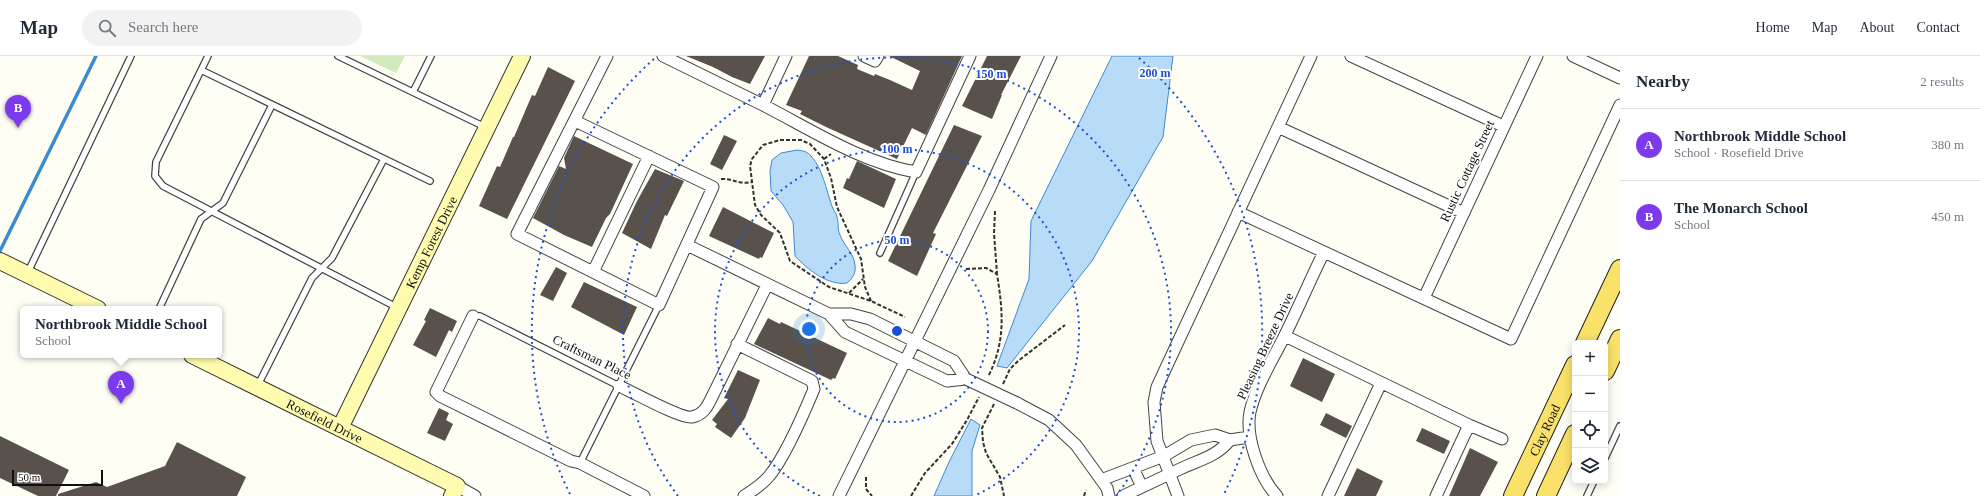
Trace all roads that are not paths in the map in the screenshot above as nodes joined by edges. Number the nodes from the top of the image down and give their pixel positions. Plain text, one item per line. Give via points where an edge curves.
1 (131, 56) edge
2 (208, 56) edge
3 (338, 56) edge
4 (431, 56) edge
5 (522, 56) edge
6 (608, 56) edge
7 (663, 56) edge
8 (786, 56) edge
9 (864, 56) edge
10 (878, 56) edge
11 (970, 56) edge
12 (1051, 56) edge
13 (1311, 56) edge
14 (1351, 56) edge
15 (1537, 56) edge
16 (1573, 56) edge
17 (201, 70) junction
18 (1620, 78) edge
19 (413, 92) junction
20 (272, 105) junction
21 (763, 105) junction
22 (1620, 105) edge
23 (575, 121) junction
24 (1503, 126) junction
25 (1278, 127) junction
26 (487, 128) junction
27 (649, 156) junction
28 (384, 159) junction
29 (916, 172) junction
30 (430, 181) dead end
31 (211, 210) junction
32 (1238, 212) junction
33 (1464, 213) junction
34 (687, 245) junction
35 (1324, 252) junction
36 (880, 254) dead end
37 (5, 264) edge
38 (321, 268) junction
39 (1620, 269) edge
40 (593, 272) junction
41 (27, 274) junction
42 (767, 285) junction
43 (1424, 298) junction
44 (659, 305) junction
45 (92, 306) edge
46 (160, 306) edge
47 (399, 308) junction
48 (829, 314) junction
49 (474, 316) joint
50 (1285, 336) junction
51 (1620, 339) edge
52 (1586, 340) edge
53 (915, 342) junction
54 (737, 344) junction
55 (198, 358) edge
56 (906, 360) junction
57 (1608, 365) edge
58 (1572, 371) edge
59 (966, 379) junction
60 (1381, 382) junction
61 (619, 386) junction
62 (257, 387) junction
63 (1469, 425) junction
64 (1620, 426) edge
65 (340, 428) junction
66 (1249, 437) junction
67 (1502, 439) dead end
68 (1230, 440) junction
69 (1572, 440) edge
70 (1608, 452) edge
71 (1164, 456) junction
72 (580, 462) junction
73 (1133, 468) junction
74 (1170, 474) junction
75 (1101, 480) junction
76 (1593, 484) edge
77 (1142, 487) junction
78 (454, 491) edge
79 (475, 496) edge
80 (644, 496) edge
81 (744, 496) edge
82 (839, 496) edge
83 (1109, 496) edge
84 (1123, 496) edge
85 (1178, 496) edge
86 (1277, 496) edge
87 (1328, 496) edge
88 (1436, 496) edge
89 (1513, 496) edge
90 (1546, 496) edge
91 (1587, 496) edge

1 - 41 lane
2 - 17 lane
3 - 19 lane
4 - 19 lane
5 - 26 street, Kemp Forest Drive
6 - 23 street
7 - 21 street
8 - 21 street
9 - 10 street via 875,61
11 - 29 street
12 - 53 street
13 - 25 street
14 - 24 street
15 - 24 street, Rustic Cottage Street
16 - 18 street
17 - 20 lane
17 - 31 lane via 156,162 155,176 163,186
19 - 26 lane
20 - 28 lane
20 - 31 lane via 223,203
21 - 29 street via 838,144 892,168
22 - 43 street via 1511,339
23 - 27 street
23 - 40 street via 517,234
24 - 33 street, Rustic Cottage Street
25 - 32 street
25 - 33 street
26 - 47 street, Kemp Forest Drive
27 - 34 street via 713,187
27 - 40 street
28 - 30 lane
28 - 38 lane via 332,258
29 - 36 lane
31 - 38 lane
31 - 46 lane via 201,219
32 - 35 street
32 - 71 street via 1157,387 1154,402 1157,441
33 - 43 street, Rustic Cottage Street
34 - 42 street
34 - 44 street
35 - 43 street
35 - 50 street, Pleasing Breeze Drive
37 - 41 street
38 - 47 lane
38 - 62 lane via 312,278
39 - 52 main road
40 - 44 street
41 - 45 street
42 - 48 street
42 - 54 street
44 - 61 lane
47 - 65 street, Kemp Forest Drive
48 - 53 street via 851,314 866,318
48 - 56 street via 845,332
49 - 61 lane, Craftsman Place via 480,316
49 - 72 street via 436,392 564,458
50 - 60 street
50 - 66 street, Pleasing Breeze Drive via 1260,384 1250,412
51 - 57 main road
53 - 56 street
53 - 59 street via 954,361
54 - 61 street, Craftsman Place via 705,410 700,415 687,418
54 - 81 street via 812,381 814,389 780,460 757,489
55 - 62 street, Rosefield Drive
56 - 59 street via 947,381
56 - 82 street
58 - 89 main road, Clay Road
59 - 75 street, bridge via 1048,420 1076,445
60 - 63 street
60 - 87 street
61 - 72 lane
62 - 65 street, Rosefield Drive
63 - 67 street
63 - 88 street
64 - 70 lane
65 - 78 street, Rosefield Drive
66 - 68 street
66 - 86 street, Pleasing Breeze Drive via 1264,476
68 - 71 street via 1215,435 1191,440
68 - 74 street via 1222,450
69 - 90 main road
71 - 73 street
71 - 74 street
72 - 80 street
73 - 75 street
73 - 77 street
74 - 77 street
74 - 85 street
75 - 83 street
76 - 91 lane
77 - 84 street
78 - 79 street

